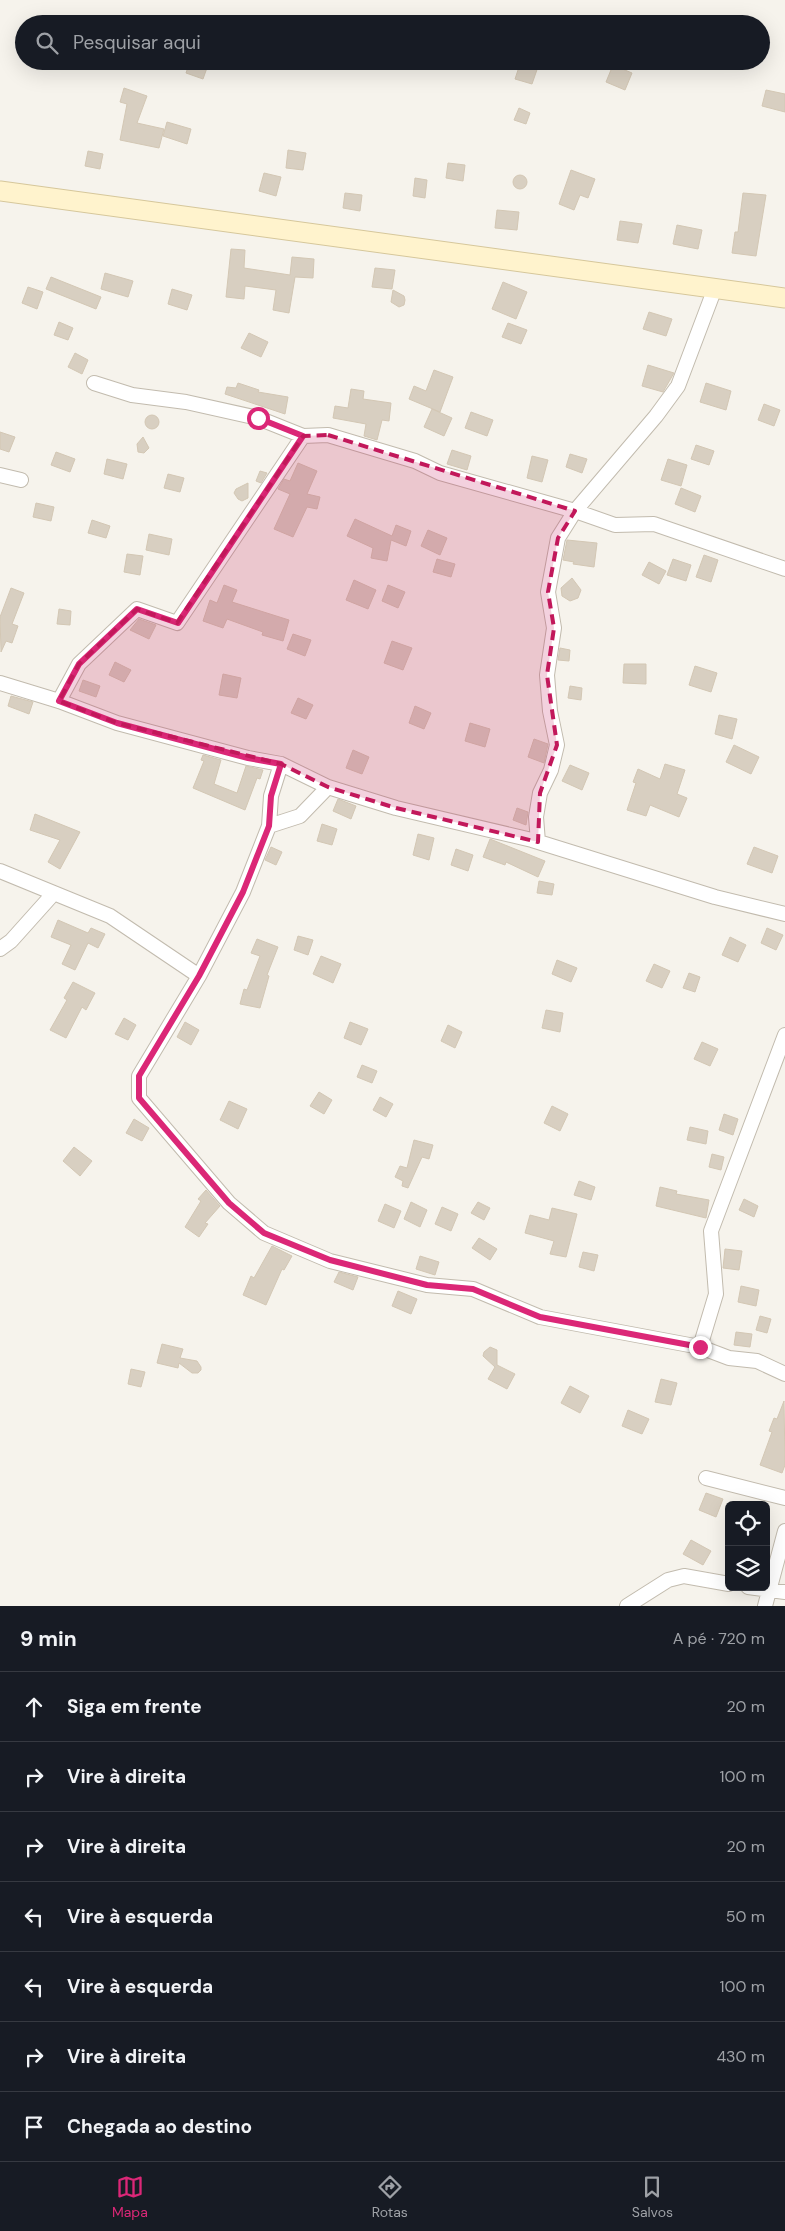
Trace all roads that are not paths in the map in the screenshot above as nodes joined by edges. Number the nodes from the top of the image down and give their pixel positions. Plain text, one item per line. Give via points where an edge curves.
1 (0, 191) edge
2 (715, 288) junction
3 (785, 298) edge
4 (94, 383) dead end
5 (303, 436) junction
6 (0, 475) edge
7 (21, 480) dead end
8 (575, 511) junction
9 (785, 569) edge
10 (0, 683) edge
11 (59, 701) junction
12 (281, 764) junction
13 (328, 787) junction
14 (269, 826) junction
15 (538, 842) junction
16 (0, 871) edge
17 (54, 893) junction
18 (785, 914) edge
19 (0, 949) edge
20 (199, 976) junction
21 (784, 1041) edge
22 (700, 1347) junction
23 (785, 1374) edge
24 (706, 1478) dead end
25 (785, 1498) edge
26 (785, 1531) edge
27 (725, 1583) edge
28 (770, 1587) edge
29 (769, 1591) joint
30 (785, 1592) edge
31 (627, 1606) edge
32 (765, 1606) edge

1 - 2 main road
2 - 3 main road
2 - 8 street via 678,386
4 - 5 street via 132,395 186,402 258,418
5 - 8 street via 336,437 440,473
5 - 11 street via 178,623 137,609 79,664
6 - 7 street
8 - 9 street via 615,525 654,524
8 - 15 street via 558,538 548,592 554,628 547,674 550,711 558,745 540,793 536,817
10 - 11 street
11 - 12 street via 117,723
12 - 13 street
12 - 14 street via 271,796
13 - 14 street via 300,816
13 - 15 street via 405,811
14 - 20 street via 243,892
15 - 18 street via 715,897
16 - 17 street
17 - 19 street
17 - 20 street via 110,916
20 - 22 street via 139,1076 139,1098 229,1203 264,1233 357,1268 427,1285 473,1289 540,1317
21 - 22 street via 711,1231 716,1294
22 - 23 street via 730,1358 756,1361
24 - 25 street
26 - 28 street
27 - 31 street via 684,1576 668,1580
29 - 30 street
29 - 32 street

